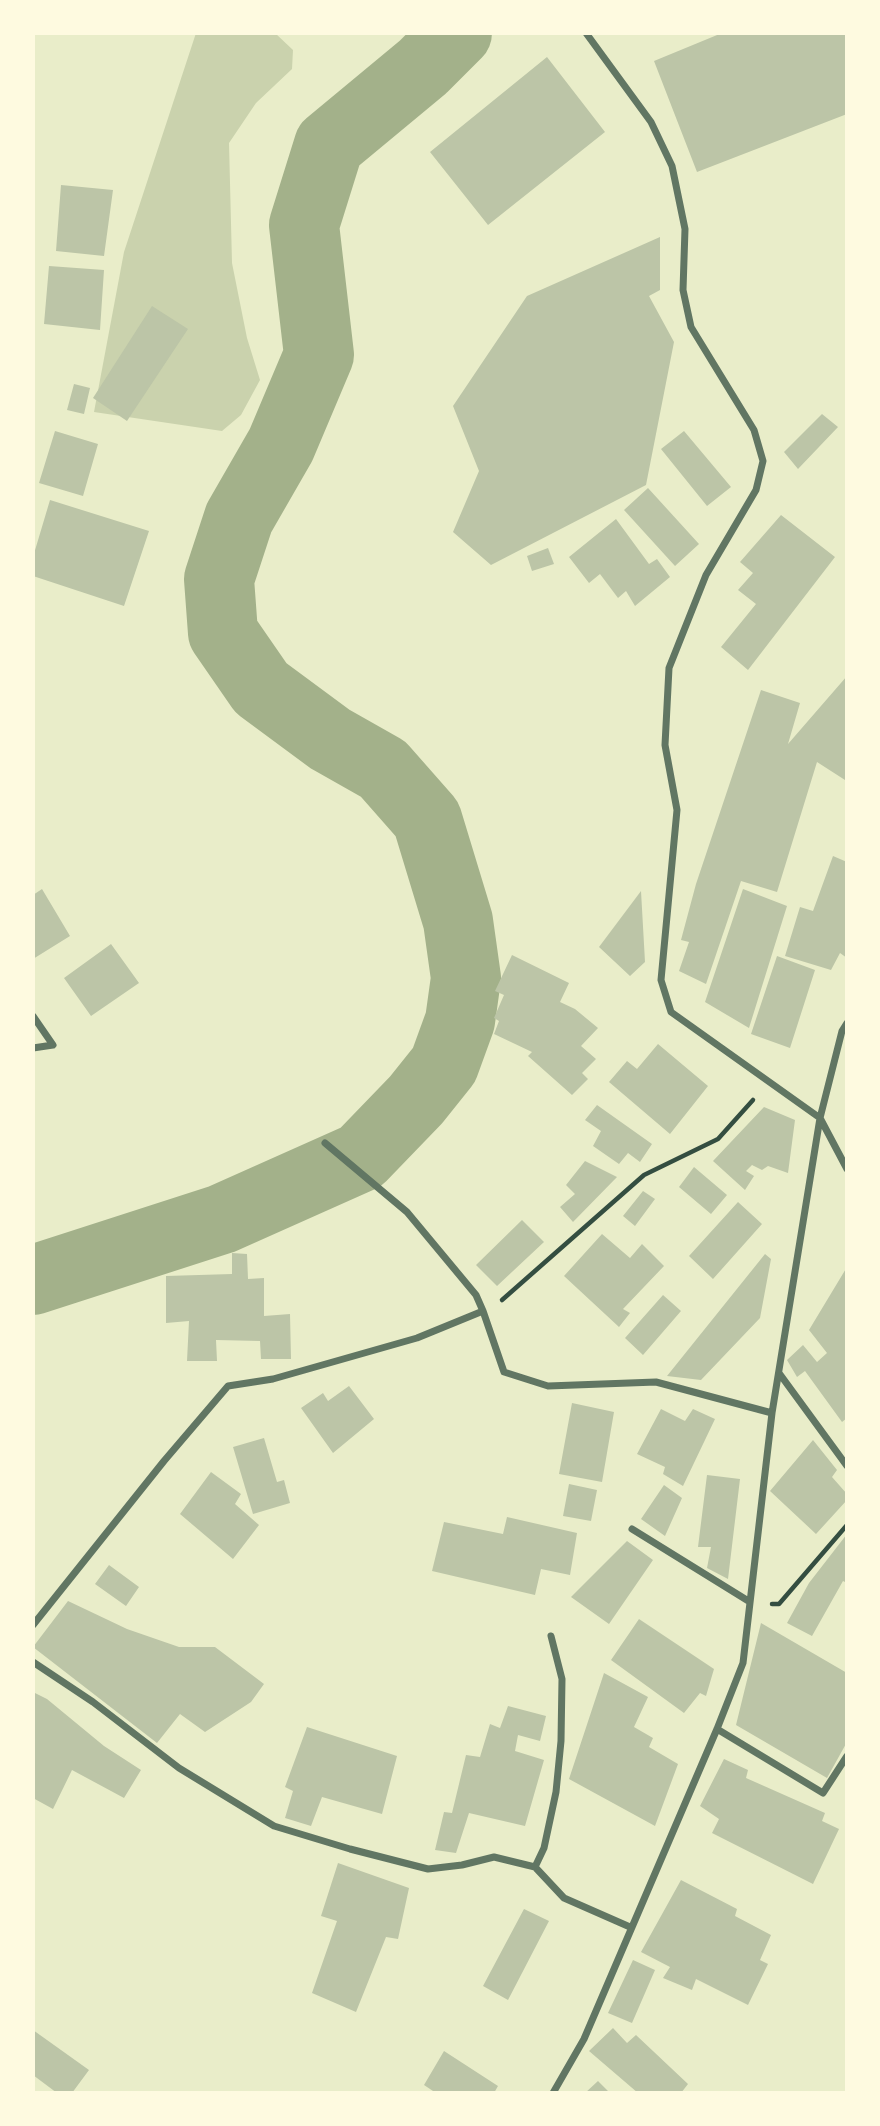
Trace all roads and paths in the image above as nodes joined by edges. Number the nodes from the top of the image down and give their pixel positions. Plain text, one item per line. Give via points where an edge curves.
1 (586, 33) edge
2 (33, 1016) edge
3 (847, 1023) edge
4 (33, 1048) edge
5 (769, 1082) junction
6 (820, 1118) junction
7 (325, 1143) dead end
8 (847, 1169) edge
9 (483, 1311) junction
10 (779, 1373) junction
11 (772, 1413) junction
12 (847, 1466) edge
13 (847, 1525) edge
14 (632, 1529) dead end
15 (750, 1602) junction
16 (33, 1625) edge
17 (551, 1636) dead end
18 (33, 1662) edge
19 (717, 1729) junction
20 (847, 1756) edge
21 (535, 1867) junction
22 (630, 1927) junction
23 (553, 2093) edge

1 - 5 street via 651,122 672,166 685,229 683,290 691,327 754,430 763,461 755,490 706,575 669,668 665,745 677,810 661,980 671,1012
2 - 4 street via 53,1045
3 - 6 street
5 - 6 street
5 - 9 path via 718,1139 644,1175 499,1303
6 - 8 street
6 - 10 street
7 - 9 street via 407,1212 476,1295
9 - 11 street via 504,1372 548,1386 656,1382
9 - 16 street via 417,1338 273,1379 228,1386
10 - 11 street
10 - 12 street
11 - 15 street
13 - 15 path via 779,1604
14 - 15 street
15 - 19 street via 743,1663
17 - 21 street via 562,1679 561,1741 556,1792 544,1848
18 - 21 street via 178,1768 274,1826 428,1869 494,1857
19 - 20 street via 823,1793
19 - 22 street
21 - 22 street via 564,1898
22 - 23 street via 584,2039

